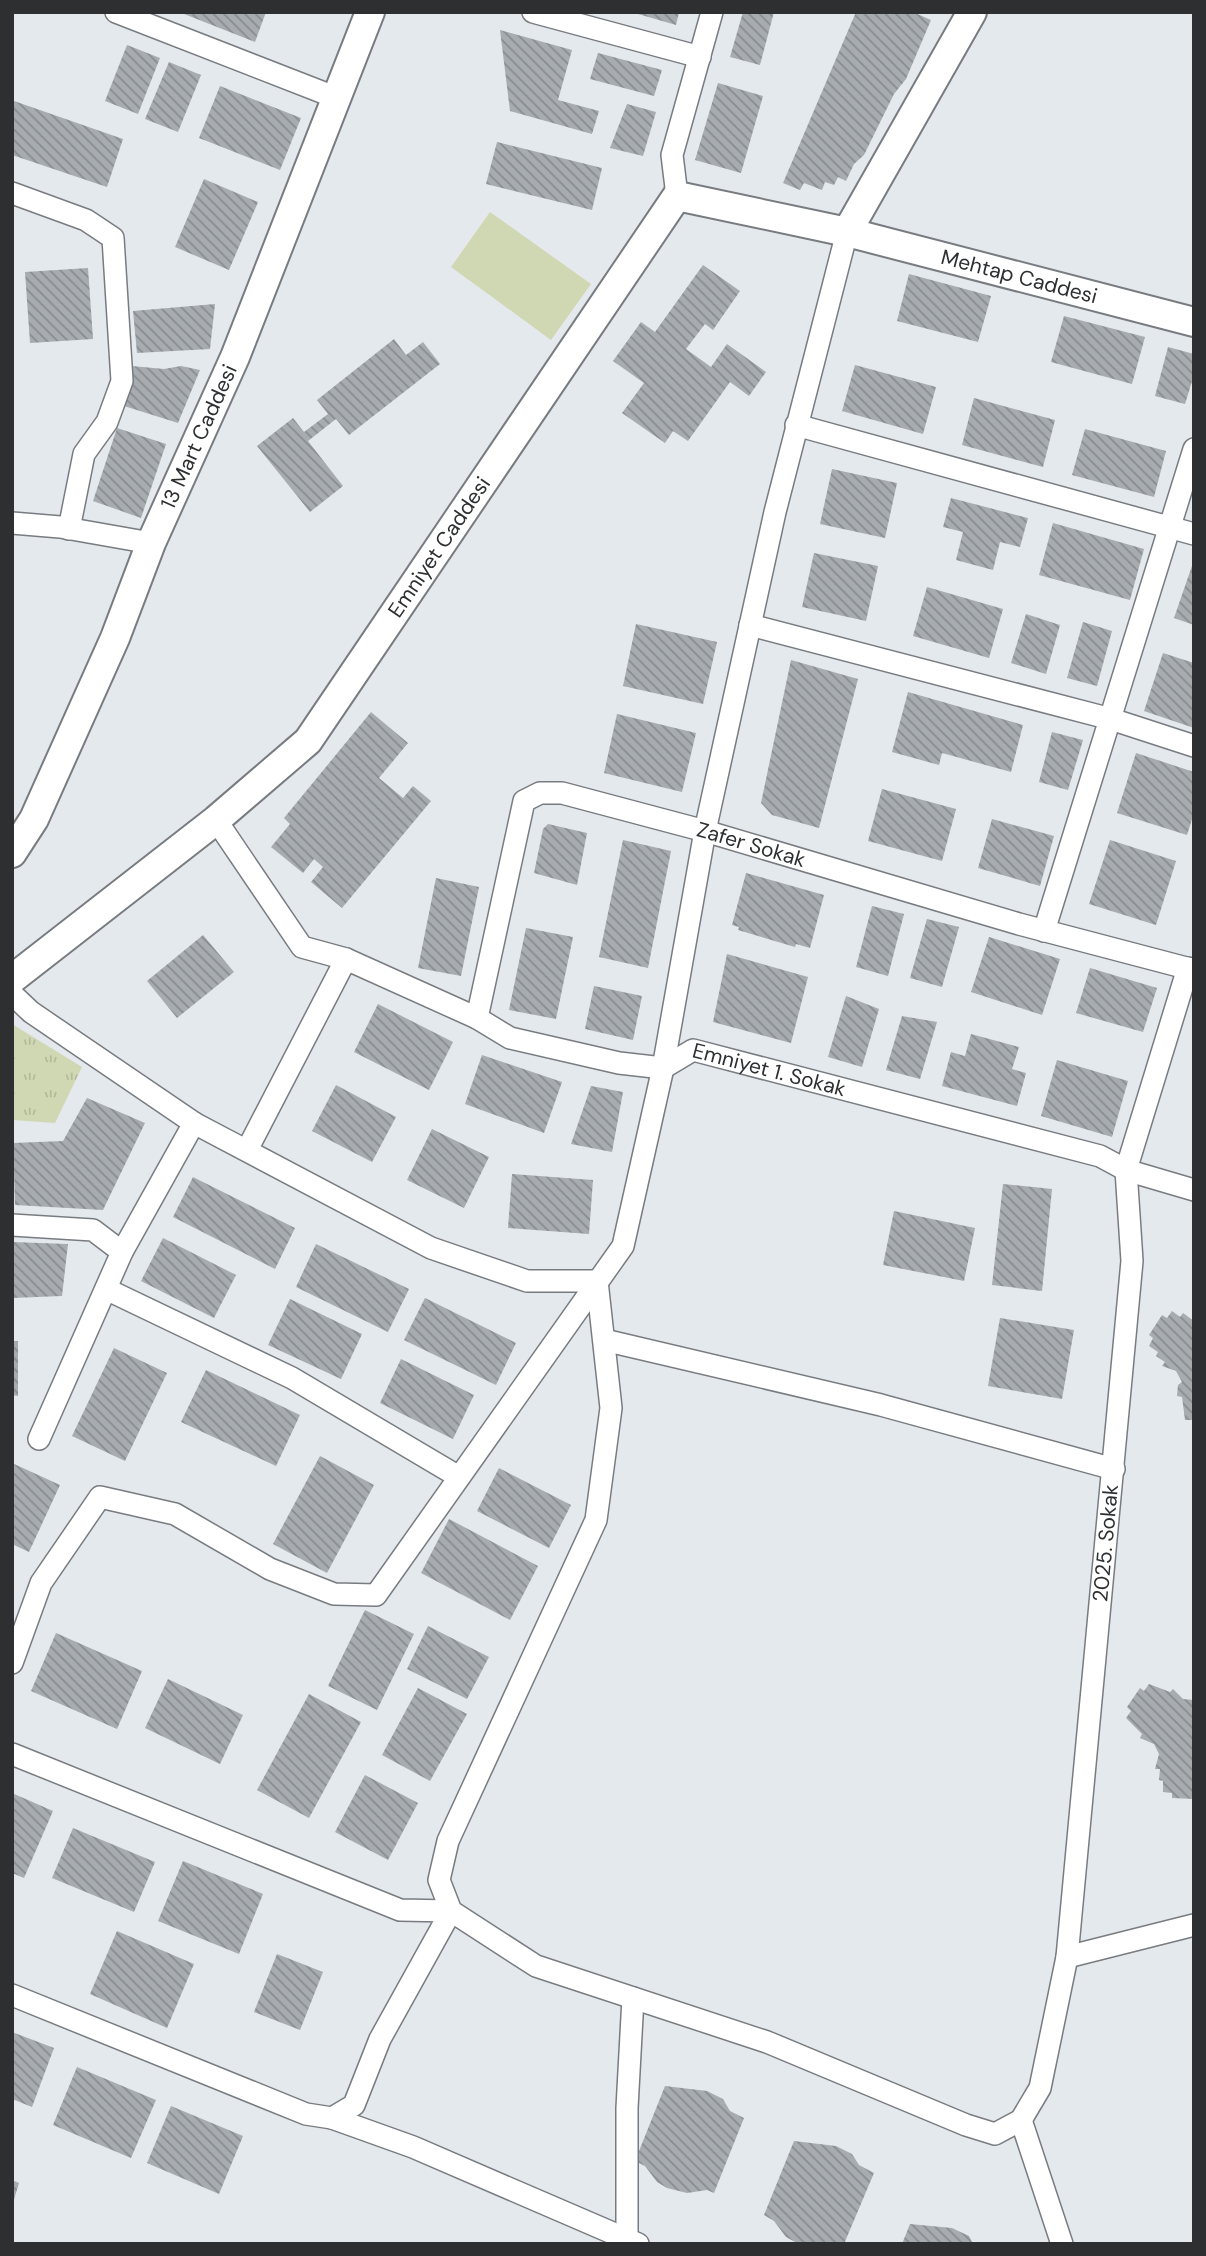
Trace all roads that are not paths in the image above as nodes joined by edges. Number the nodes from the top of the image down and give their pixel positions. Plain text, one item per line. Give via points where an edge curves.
1 (116, 12) edge
2 (370, 12) edge
3 (533, 12) edge
4 (712, 12) edge
5 (972, 12) edge
6 (700, 57) junction
7 (337, 98) junction
8 (12, 193) edge
9 (677, 196) junction
10 (852, 226) junction
11 (1194, 322) edge
12 (796, 425) junction
13 (1194, 449) edge
14 (12, 523) edge
15 (1169, 526) junction
16 (69, 529) junction
17 (1194, 534) edge
18 (151, 543) junction
19 (750, 625) junction
20 (1111, 719) junction
21 (1194, 746) edge
22 (216, 820) junction
23 (705, 831) junction
24 (12, 853) edge
25 (1044, 931) junction
26 (346, 959) junction
27 (1191, 969) edge
28 (12, 979) edge
29 (12, 994) edge
30 (477, 1018) junction
31 (663, 1068) junction
32 (194, 1123) junction
33 (247, 1150) junction
34 (1126, 1171) junction
35 (1194, 1190) edge
36 (12, 1224) edge
37 (122, 1252) junction
38 (597, 1281) junction
39 (106, 1289) junction
40 (604, 1340) junction
41 (39, 1439) dead end
42 (1114, 1469) junction
43 (459, 1478) junction
44 (12, 1663) edge
45 (12, 1754) edge
46 (451, 1911) junction
47 (1194, 1925) edge
48 (1066, 1957) junction
49 (12, 1995) edge
50 (633, 1998) junction
51 (332, 2118) junction
52 (1021, 2120) junction
53 (633, 2241) edge
54 (1062, 2244) edge

1 - 7 street
2 - 7 street, 13 Mart Caddesi
3 - 6 street
4 - 6 street
5 - 10 street
6 - 9 street via 672,155
7 - 18 street, 13 Mart Caddesi via 235,357
8 - 16 street via 86,220 113,238 122,381 107,422 84,454
9 - 10 street
9 - 22 street, Emniyet Caddesi via 308,741
10 - 11 street, Mehtap Caddesi
10 - 12 street
12 - 15 street
12 - 19 street
13 - 15 street
14 - 16 street
15 - 17 street
15 - 20 street
16 - 18 street
18 - 24 street, 13 Mart Caddesi via 115,638 34,819
19 - 20 street
19 - 23 street
20 - 21 street
20 - 25 street
22 - 26 street, Emniyet 1. Sokak via 302,947
22 - 28 street, Emniyet Caddesi
23 - 25 street, Zafer Sokak
23 - 30 street, Zafer Sokak via 562,793 540,793 524,801
23 - 31 street
25 - 27 street, Zafer Sokak
26 - 30 street, Emniyet 1. Sokak
26 - 33 street
27 - 34 street, 2025. Sokak
29 - 32 street via 31,1012
30 - 31 street, Emniyet 1. Sokak via 510,1038 619,1063
31 - 34 street, Emniyet 1. Sokak via 693,1050 1100,1156
31 - 38 street via 623,1247
32 - 33 street
32 - 37 street
33 - 38 street via 431,1248 527,1280
34 - 35 street, Emniyet 1. Sokak
34 - 42 street, 2025. Sokak via 1132,1261
36 - 37 street via 93,1230
37 - 39 street
38 - 40 street
38 - 43 street
39 - 41 street
39 - 43 street via 292,1378
40 - 42 street via 881,1405
40 - 46 street via 611,1408 596,1520 448,1840 439,1880
42 - 48 street, 2025. Sokak
43 - 44 street via 376,1595 334,1594 270,1569 175,1514 100,1497 41,1583
45 - 46 street via 400,1910
46 - 50 street via 536,1966
46 - 51 street via 380,2039 354,2105
47 - 48 street
48 - 52 street, 2025. Sokak via 1040,2088
49 - 51 street via 306,2114
50 - 52 street via 767,2042 966,2125 995,2134
50 - 53 street via 627,2108
51 - 53 street via 413,2147
52 - 54 street

